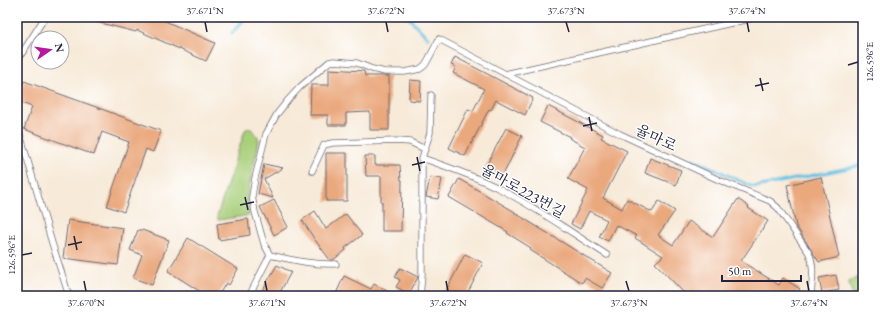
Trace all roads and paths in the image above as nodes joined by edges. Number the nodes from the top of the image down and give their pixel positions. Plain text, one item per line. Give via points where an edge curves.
1 (45, 17) edge
2 (758, 17) edge
3 (17, 61) edge
4 (505, 74) junction
5 (431, 95) dead end
6 (17, 124) edge
7 (425, 149) junction
8 (422, 158) junction
9 (312, 171) dead end
10 (270, 255) junction
11 (607, 255) dead end
12 (336, 264) dead end
13 (69, 296) edge
14 (248, 296) edge
15 (420, 296) edge
16 (811, 296) edge

1 - 3 lane
2 - 4 lane
4 - 10 lane, 율마로 via 439,39 425,65 420,69 385,72 343,61 325,64 288,100 266,134 252,196 264,244
4 - 16 lane, 율마로 via 620,134 770,201 778,208 812,259
5 - 7 lane via 430,133
6 - 13 lane
7 - 8 lane
7 - 9 lane via 410,142 397,141 332,143 324,145
8 - 11 lane, 율마로223번길 via 499,189
8 - 15 lane
10 - 12 lane via 303,263
10 - 14 lane

